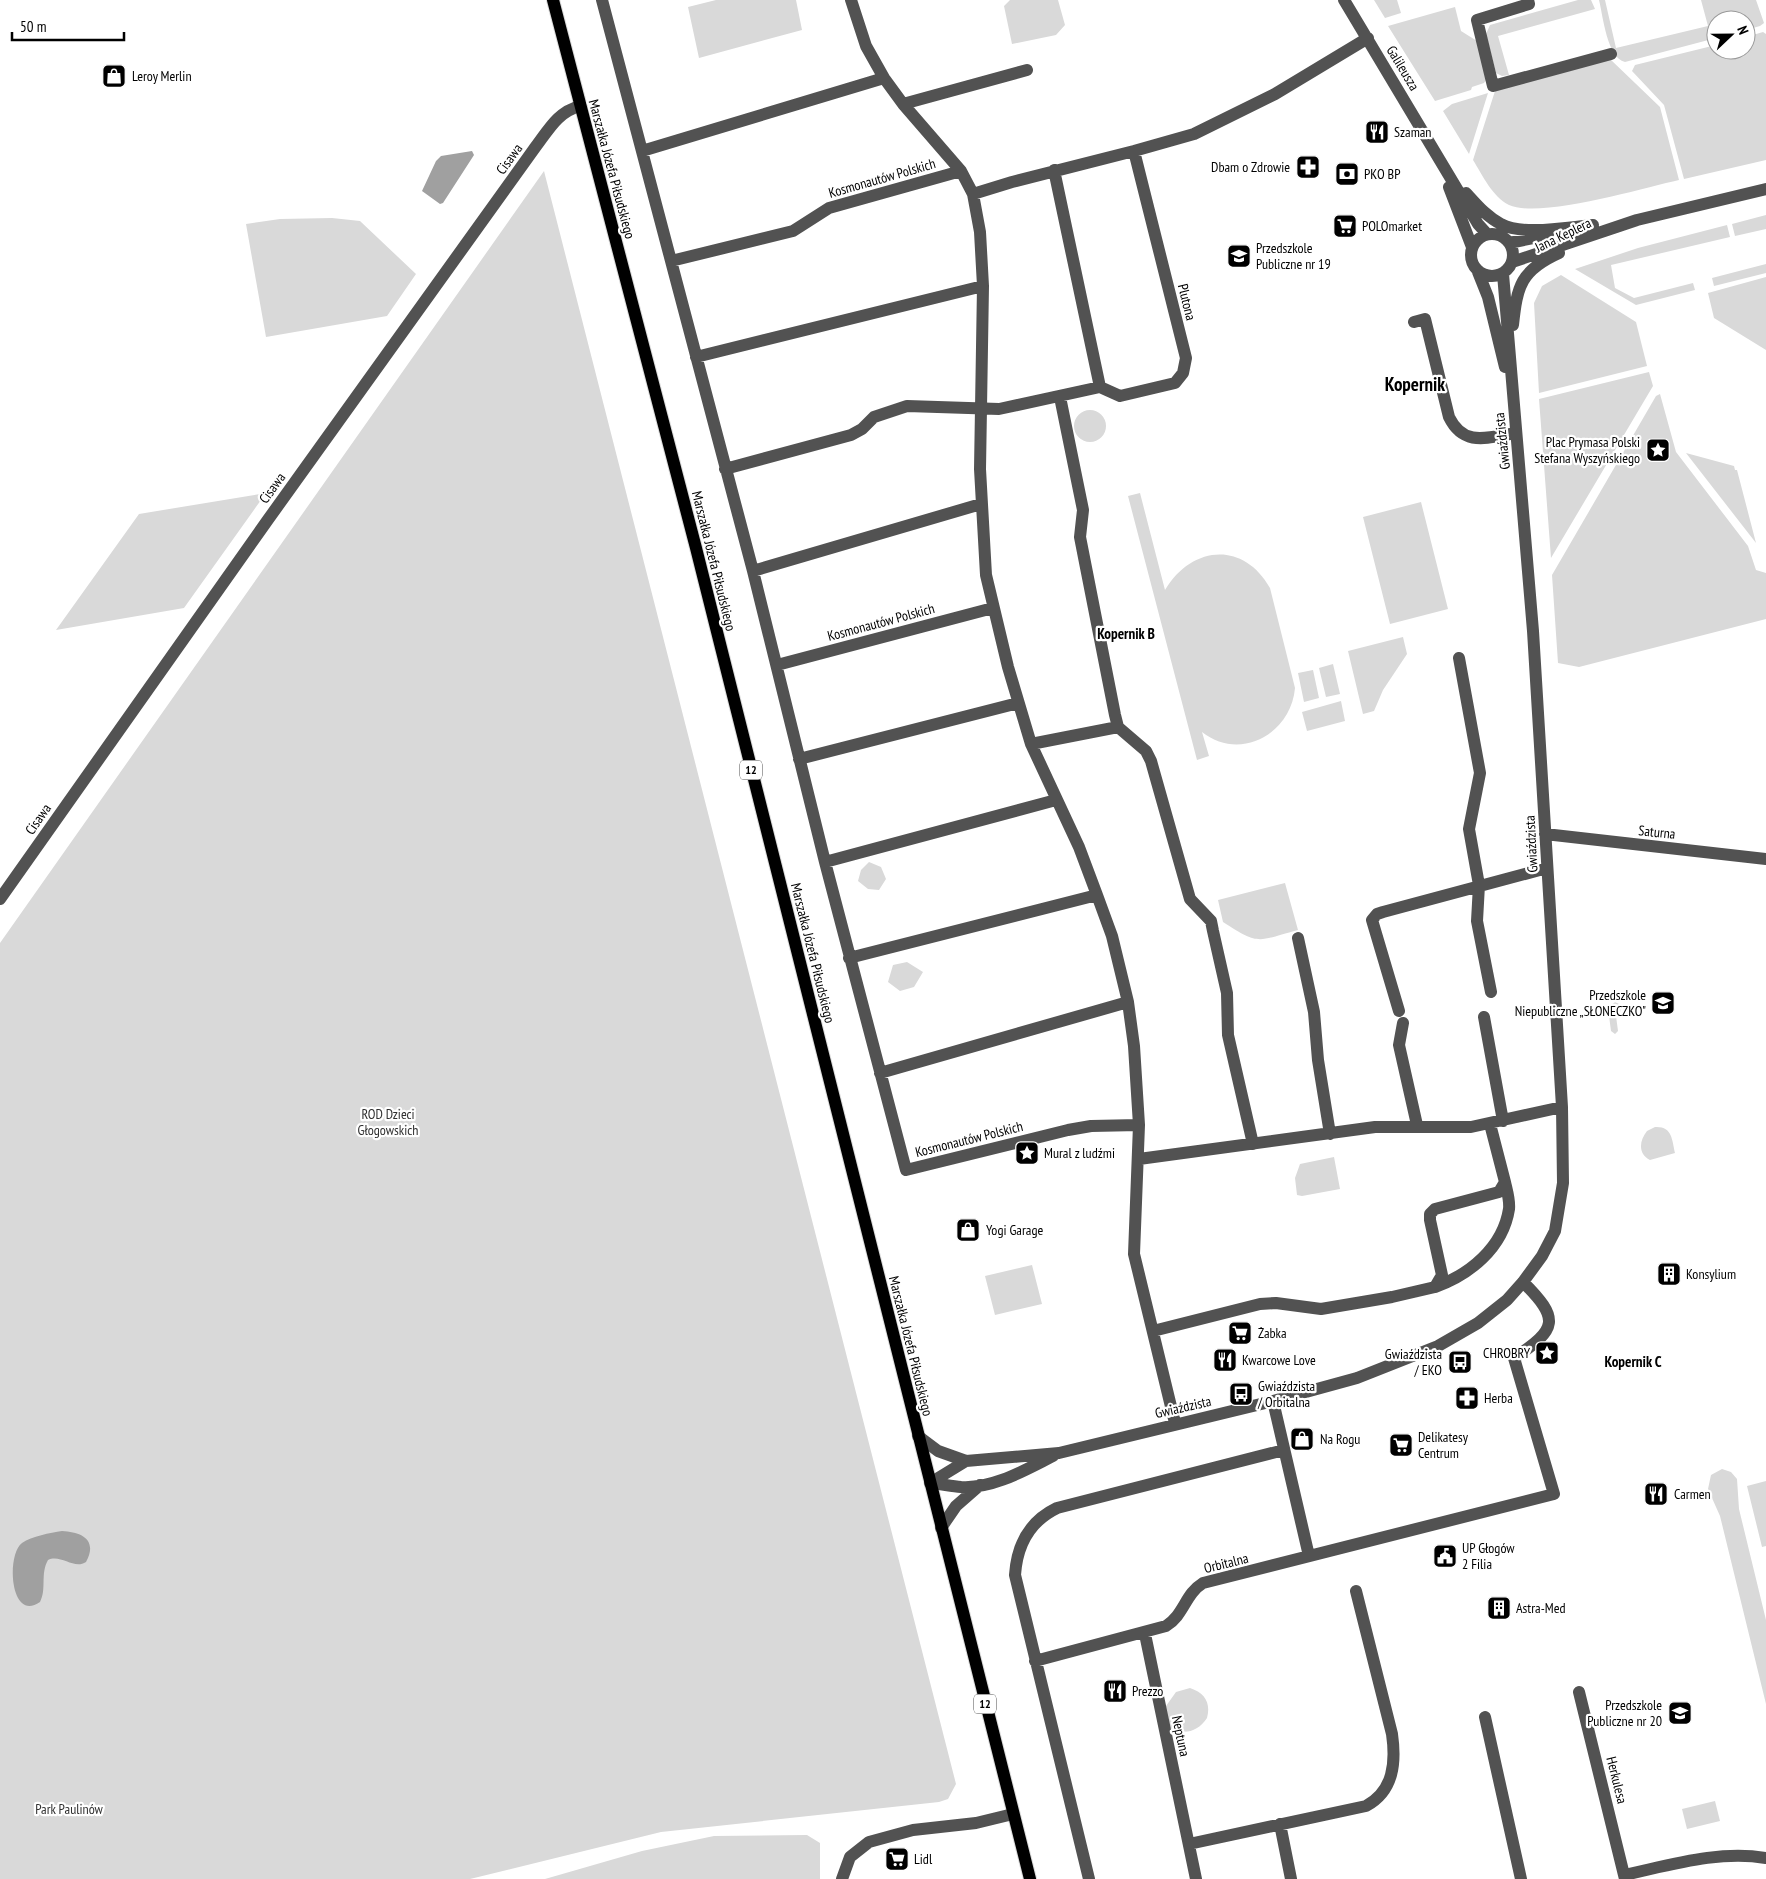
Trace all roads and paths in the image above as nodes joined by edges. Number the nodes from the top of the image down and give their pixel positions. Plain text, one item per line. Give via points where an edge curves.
1 (545, 0) edge
2 (553, 0) edge
3 (602, 0) edge
4 (851, 0) edge
5 (1344, 0) edge
6 (1542, 0) edge
7 (1529, 2) edge
8 (562, 36) junction
9 (1368, 38) junction
10 (1611, 54) dead end
11 (1027, 70) dead end
12 (884, 78) junction
13 (903, 104) junction
14 (580, 106) junction
15 (642, 151) junction
16 (1134, 151) junction
17 (1435, 152) junction
18 (1054, 170) junction
19 (961, 171) junction
20 (1452, 178) junction
21 (1766, 189) edge
22 (973, 194) junction
23 (1637, 220) junction
24 (1593, 225) junction
25 (1608, 230) junction
26 (1487, 234) junction
27 (1509, 243) junction
28 (1472, 247) junction
29 (671, 261) junction
30 (1512, 262) junction
31 (1478, 272) junction
32 (1503, 274) junction
33 (982, 286) junction
34 (1414, 322) dead end
35 (1511, 354) junction
36 (696, 357) junction
37 (1100, 387) junction
38 (1512, 396) junction
39 (1060, 397) junction
40 (981, 409) junction
41 (1516, 433) junction
42 (725, 469) junction
43 (981, 504) junction
44 (753, 571) junction
45 (992, 608) junction
46 (1459, 658) dead end
47 (777, 666) junction
48 (1018, 703) junction
49 (1118, 727) junction
50 (1031, 744) junction
51 (800, 759) junction
52 (1056, 800) junction
53 (1545, 834) junction
54 (1766, 859) edge
55 (825, 862) junction
56 (1547, 868) junction
57 (1479, 885) junction
58 (1097, 895) junction
59 (0, 899) edge
60 (1298, 938) dead end
61 (850, 958) junction
62 (1491, 992) dead end
63 (1128, 1002) junction
64 (1484, 1016) dead end
65 (880, 1073) junction
66 (1562, 1107) junction
67 (1503, 1121) junction
68 (1490, 1124) junction
69 (1139, 1125) junction
70 (1417, 1126) junction
71 (1330, 1134) junction
72 (1253, 1144) junction
73 (1139, 1159) junction
74 (1505, 1182) junction
75 (1523, 1282) junction
76 (1435, 1287) junction
77 (1153, 1331) junction
78 (1273, 1401) junction
79 (1175, 1423) junction
80 (918, 1436) junction
81 (1284, 1450) junction
82 (1059, 1453) junction
83 (966, 1461) junction
84 (930, 1483) junction
85 (980, 1486) junction
86 (940, 1528) junction
87 (1309, 1556) junction
88 (1356, 1591) dead end
89 (1145, 1634) junction
90 (1035, 1662) junction
91 (1580, 1692) dead end
92 (1485, 1717) dead end
93 (1013, 1814) junction
94 (1280, 1824) junction
95 (1189, 1844) junction
96 (1766, 1858) edge
97 (1625, 1877) edge
98 (842, 1879) edge
99 (1030, 1879) edge
100 (1089, 1879) edge
101 (1196, 1879) edge
102 (1290, 1879) edge
103 (1521, 1879) edge

1 - 8 main road, Marszałka Józefa Piłsudskiego / 12
2 - 8 main road, Marszałka Józefa Piłsudskiego / 12
3 - 15 street, Kosmonautów Polskich
4 - 12 street, Kosmonautów Polskich via 866,46
5 - 9 street, Galileusza
6 - 7 street
7 - 10 street via 1476,20 1493,86
8 - 14 main road, Marszałka Józefa Piłsudskiego / 12
9 - 16 street via 1243,111 1194,134
9 - 17 street, Galileusza
11 - 13 street
12 - 13 street, Kosmonautów Polskich
12 - 15 street
13 - 19 street, Kosmonautów Polskich
14 - 59 street, Cisawa via 559,115 539,142
14 - 80 main road, Marszałka Józefa Piłsudskiego / 12 via 696,548
15 - 29 street, Kosmonautów Polskich
16 - 18 street
16 - 37 street, Plutona via 1186,358 1183,373 1175,383 1120,396
17 - 20 street, Galileusza
17 - 28 street, Galileusza
18 - 22 street
18 - 37 street
19 - 22 street, Kosmonautów Polskich
19 - 29 street, Kosmonautów Polskich via 834,206 794,231
20 - 24 street, Jana Keplera via 1486,215 1502,225 1516,229
20 - 26 street, Galileusza
21 - 23 street, Jana Keplera
22 - 33 street, Kosmonautów Polskich via 980,232
23 - 24 street, Jana Keplera
23 - 25 street, Jana Keplera
24 - 27 street, Jana Keplera
25 - 30 street, Jana Keplera
25 - 35 street, Jana Keplera via 1551,256 1530,270 1519,287
26 - 27 street via 1499,235
26 - 28 street
27 - 30 street via 1513,252
28 - 31 street via 1472,265
29 - 36 street, Kosmonautów Polskich
30 - 32 street
31 - 32 street via 1494,277
31 - 38 street, Gwiaździsta via 1490,305
32 - 35 street, Gwiaździsta
33 - 36 street
33 - 40 street, Kosmonautów Polskich
34 - 41 street via 1426,319 1454,427 1472,438
35 - 38 street, Gwiaździsta
36 - 42 street, Kosmonautów Polskich
37 - 39 street
38 - 41 street, Gwiaździsta
39 - 40 street via 1005,408
39 - 49 street via 1083,510 1080,537
40 - 42 street via 898,408 874,417 851,435
40 - 43 street, Kosmonautów Polskich
41 - 53 street, Gwiaździsta via 1533,631
42 - 44 street, Kosmonautów Polskich
43 - 44 street
43 - 45 street, Kosmonautów Polskich
44 - 47 street, Kosmonautów Polskich
45 - 47 street, Kosmonautów Polskich
45 - 48 street, Kosmonautów Polskich
46 - 57 street via 1480,773 1469,829
47 - 51 street, Kosmonautów Polskich
48 - 50 street, Kosmonautów Polskich
48 - 51 street
49 - 50 street
49 - 72 street via 1146,751 1151,761 1190,899 1211,921 1227,993 1228,1035
50 - 52 street, Kosmonautów Polskich
51 - 55 street, Kosmonautów Polskich
52 - 55 street
52 - 58 street, Kosmonautów Polskich
53 - 54 street, Saturna
53 - 56 street, Gwiaździsta
55 - 61 street, Kosmonautów Polskich
56 - 57 street
56 - 66 street, Gwiaździsta
57 - 62 street via 1477,921
57 - 70 street via 1383,912 1372,920 1401,1017 1399,1045
58 - 61 street
58 - 63 street, Kosmonautów Polskich via 1112,936
60 - 71 street via 1314,1012
61 - 65 street, Kosmonautów Polskich
63 - 65 street
63 - 69 street, Kosmonautów Polskich
64 - 67 street
65 - 69 street, Kosmonautów Polskich via 906,1170 1068,1130 1100,1125
66 - 67 street
66 - 75 street, Gwiaździsta via 1560,1211 1555,1231 1542,1256
67 - 68 street
68 - 70 street via 1458,1128
68 - 74 street
69 - 73 street, Kosmonautów Polskich
70 - 71 street via 1375,1127
71 - 72 street
72 - 73 street
73 - 77 street, Kosmonautów Polskich via 1134,1254
74 - 76 street via 1509,1209 1492,1246 1468,1272
74 - 76 street via 1499,1192 1435,1209 1430,1214 1442,1275
75 - 78 street, Gwiaździsta via 1507,1300 1478,1323 1438,1346 1357,1378
75 - 87 street via 1544,1303 1549,1314 1550,1322 1545,1333 1514,1358 1554,1494
76 - 77 street via 1321,1309 1260,1304
77 - 79 street, Kosmonautów Polskich
78 - 79 street, Gwiaździsta
78 - 81 street
79 - 82 street, Gwiaździsta
80 - 83 street via 938,1451
80 - 84 main road, Marszałka Józefa Piłsudskiego / 12
81 - 87 street
81 - 90 street via 1044,1514 1024,1537 1016,1557 1015,1575
82 - 83 street, Gwiaździsta
82 - 85 street, Gwiaździsta via 1017,1474
83 - 84 street, Gwiaździsta
84 - 85 street, Gwiaździsta
84 - 86 main road, Marszałka Józefa Piłsudskiego / 12
85 - 86 street via 956,1506
86 - 93 main road, Marszałka Józefa Piłsudskiego / 12
87 - 89 street, Orbitalna via 1203,1583 1195,1588 1175,1621
88 - 94 street via 1392,1734 1394,1767 1382,1793 1366,1806
89 - 90 street, Orbitalna
89 - 95 street, Neptuna
90 - 100 street
91 - 97 street, Herkulesa
92 - 103 street
93 - 98 street via 976,1823 912,1830 869,1842 850,1857
93 - 99 main road, Marszałka Józefa Piłsudskiego / 12
94 - 95 street
94 - 102 street
95 - 101 street, Neptuna
96 - 97 street, Herkulesa via 1744,1854 1713,1857

